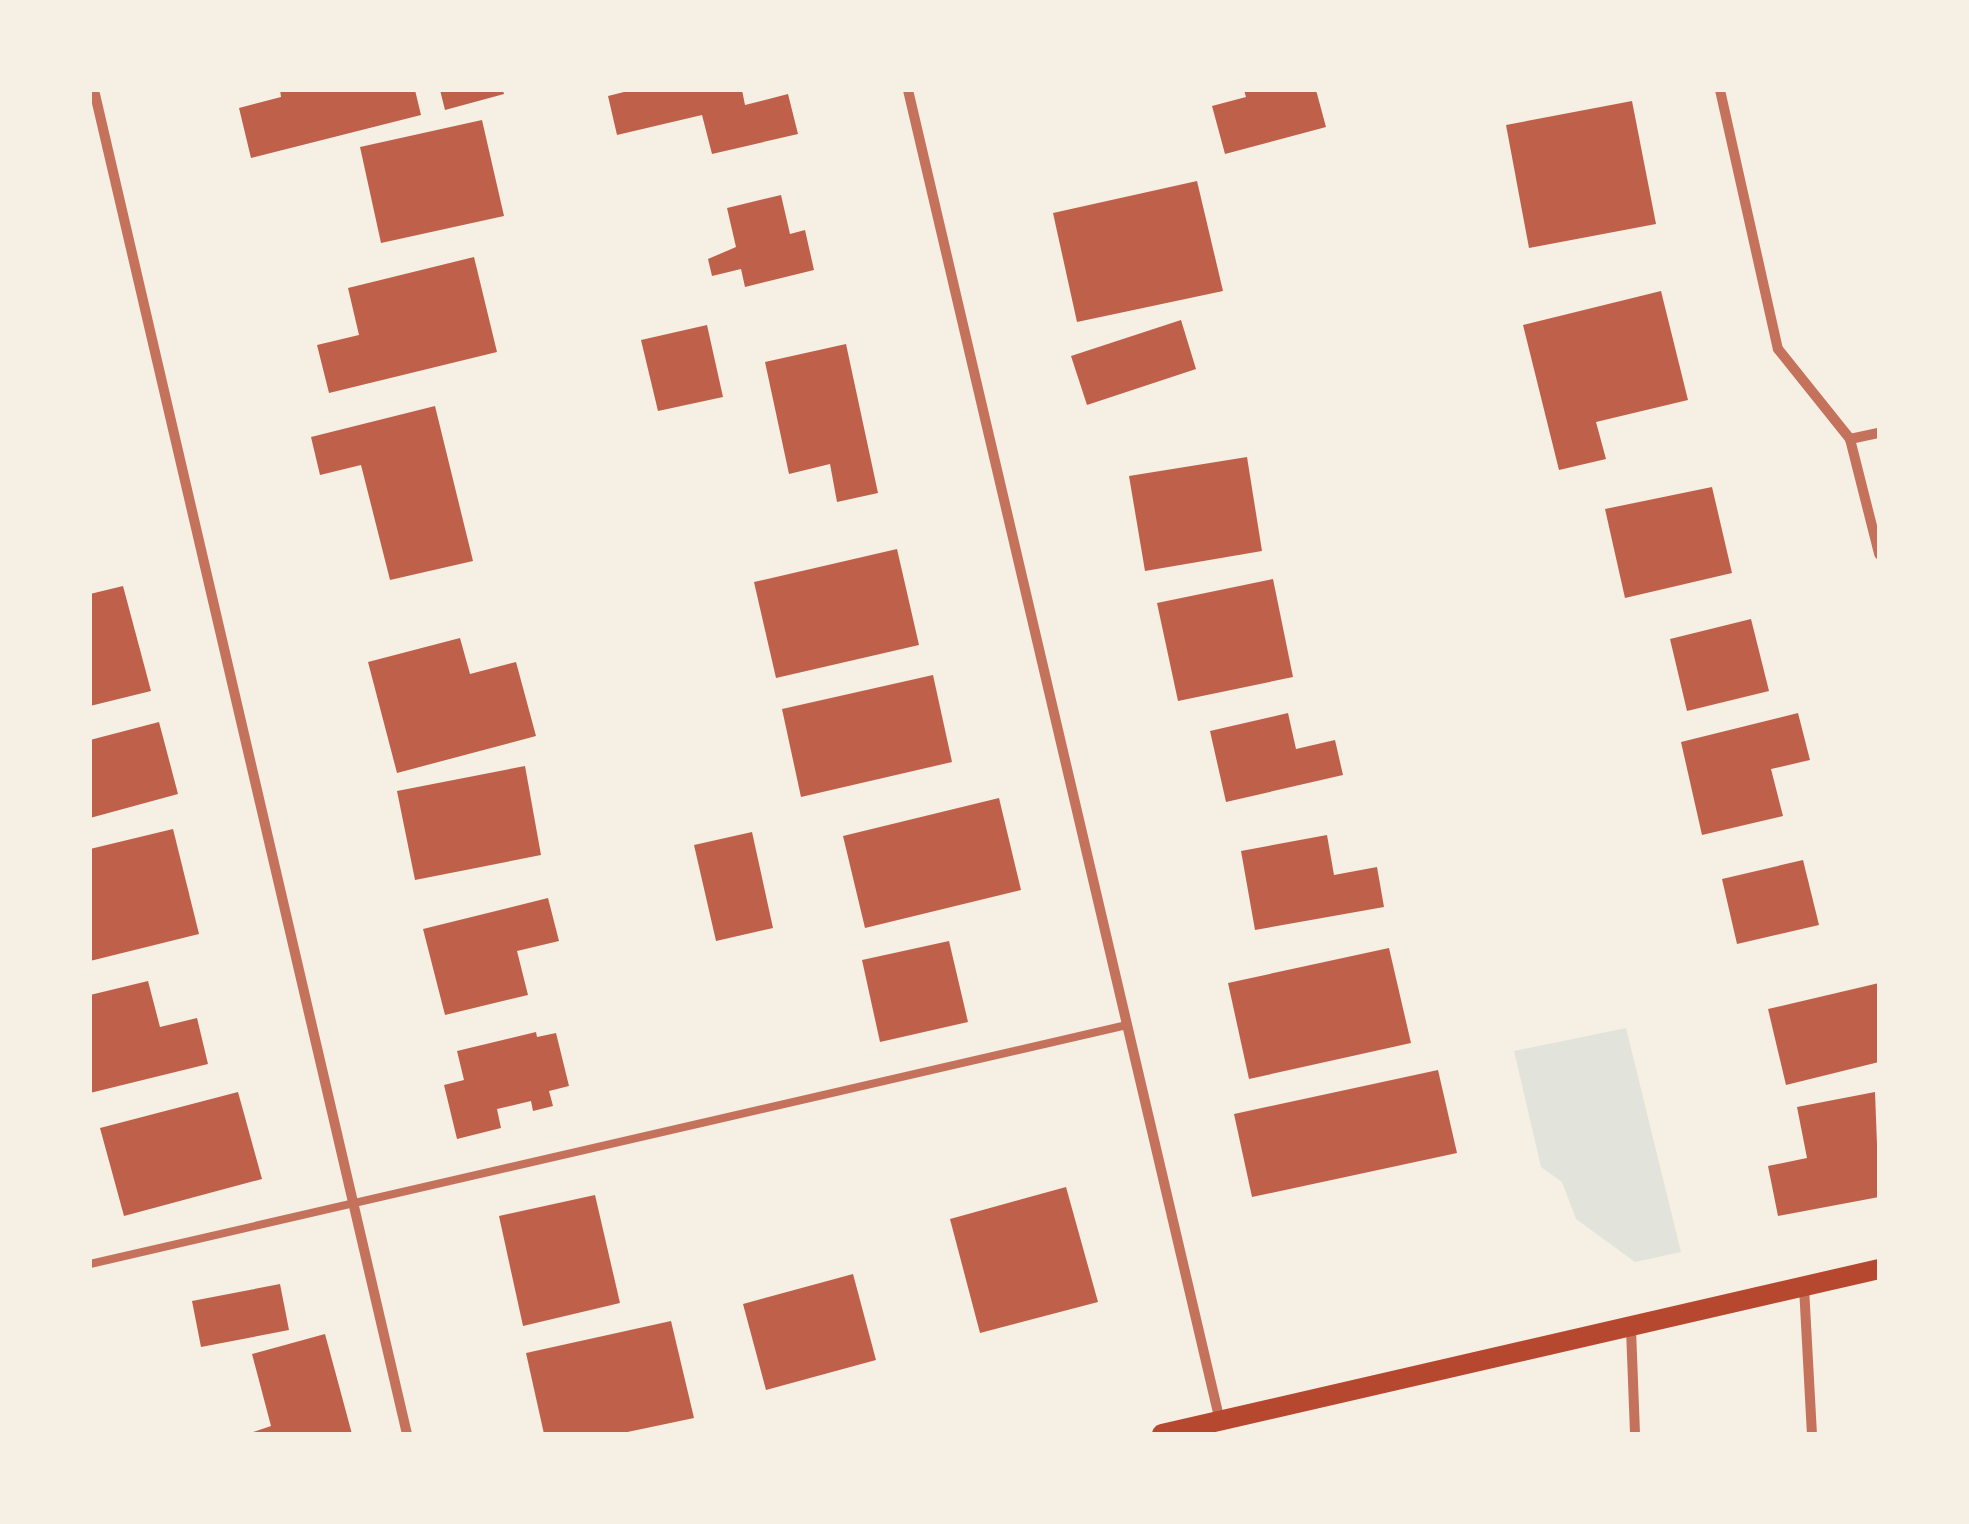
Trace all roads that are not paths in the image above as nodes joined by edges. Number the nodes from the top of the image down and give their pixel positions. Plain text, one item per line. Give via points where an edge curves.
1 (94, 90) edge
2 (908, 90) edge
3 (1720, 90) edge
4 (1879, 433) edge
5 (1850, 439) junction
6 (1879, 554) edge
7 (1127, 1025) junction
8 (354, 1206) junction
9 (90, 1264) edge
10 (1879, 1269) edge
11 (1804, 1288) junction
12 (1631, 1330) junction
13 (1220, 1420) junction
14 (407, 1434) edge
15 (1162, 1434) edge
16 (1634, 1434) edge
17 (1812, 1434) edge

1 - 8 street
2 - 7 street
3 - 5 street via 1778,349
4 - 5 street
5 - 6 street
7 - 8 lane
7 - 13 street
8 - 9 lane
8 - 14 street
10 - 11 main road
11 - 12 main road
11 - 17 street
12 - 13 main road via 1249,1419
12 - 16 street
13 - 15 main road

